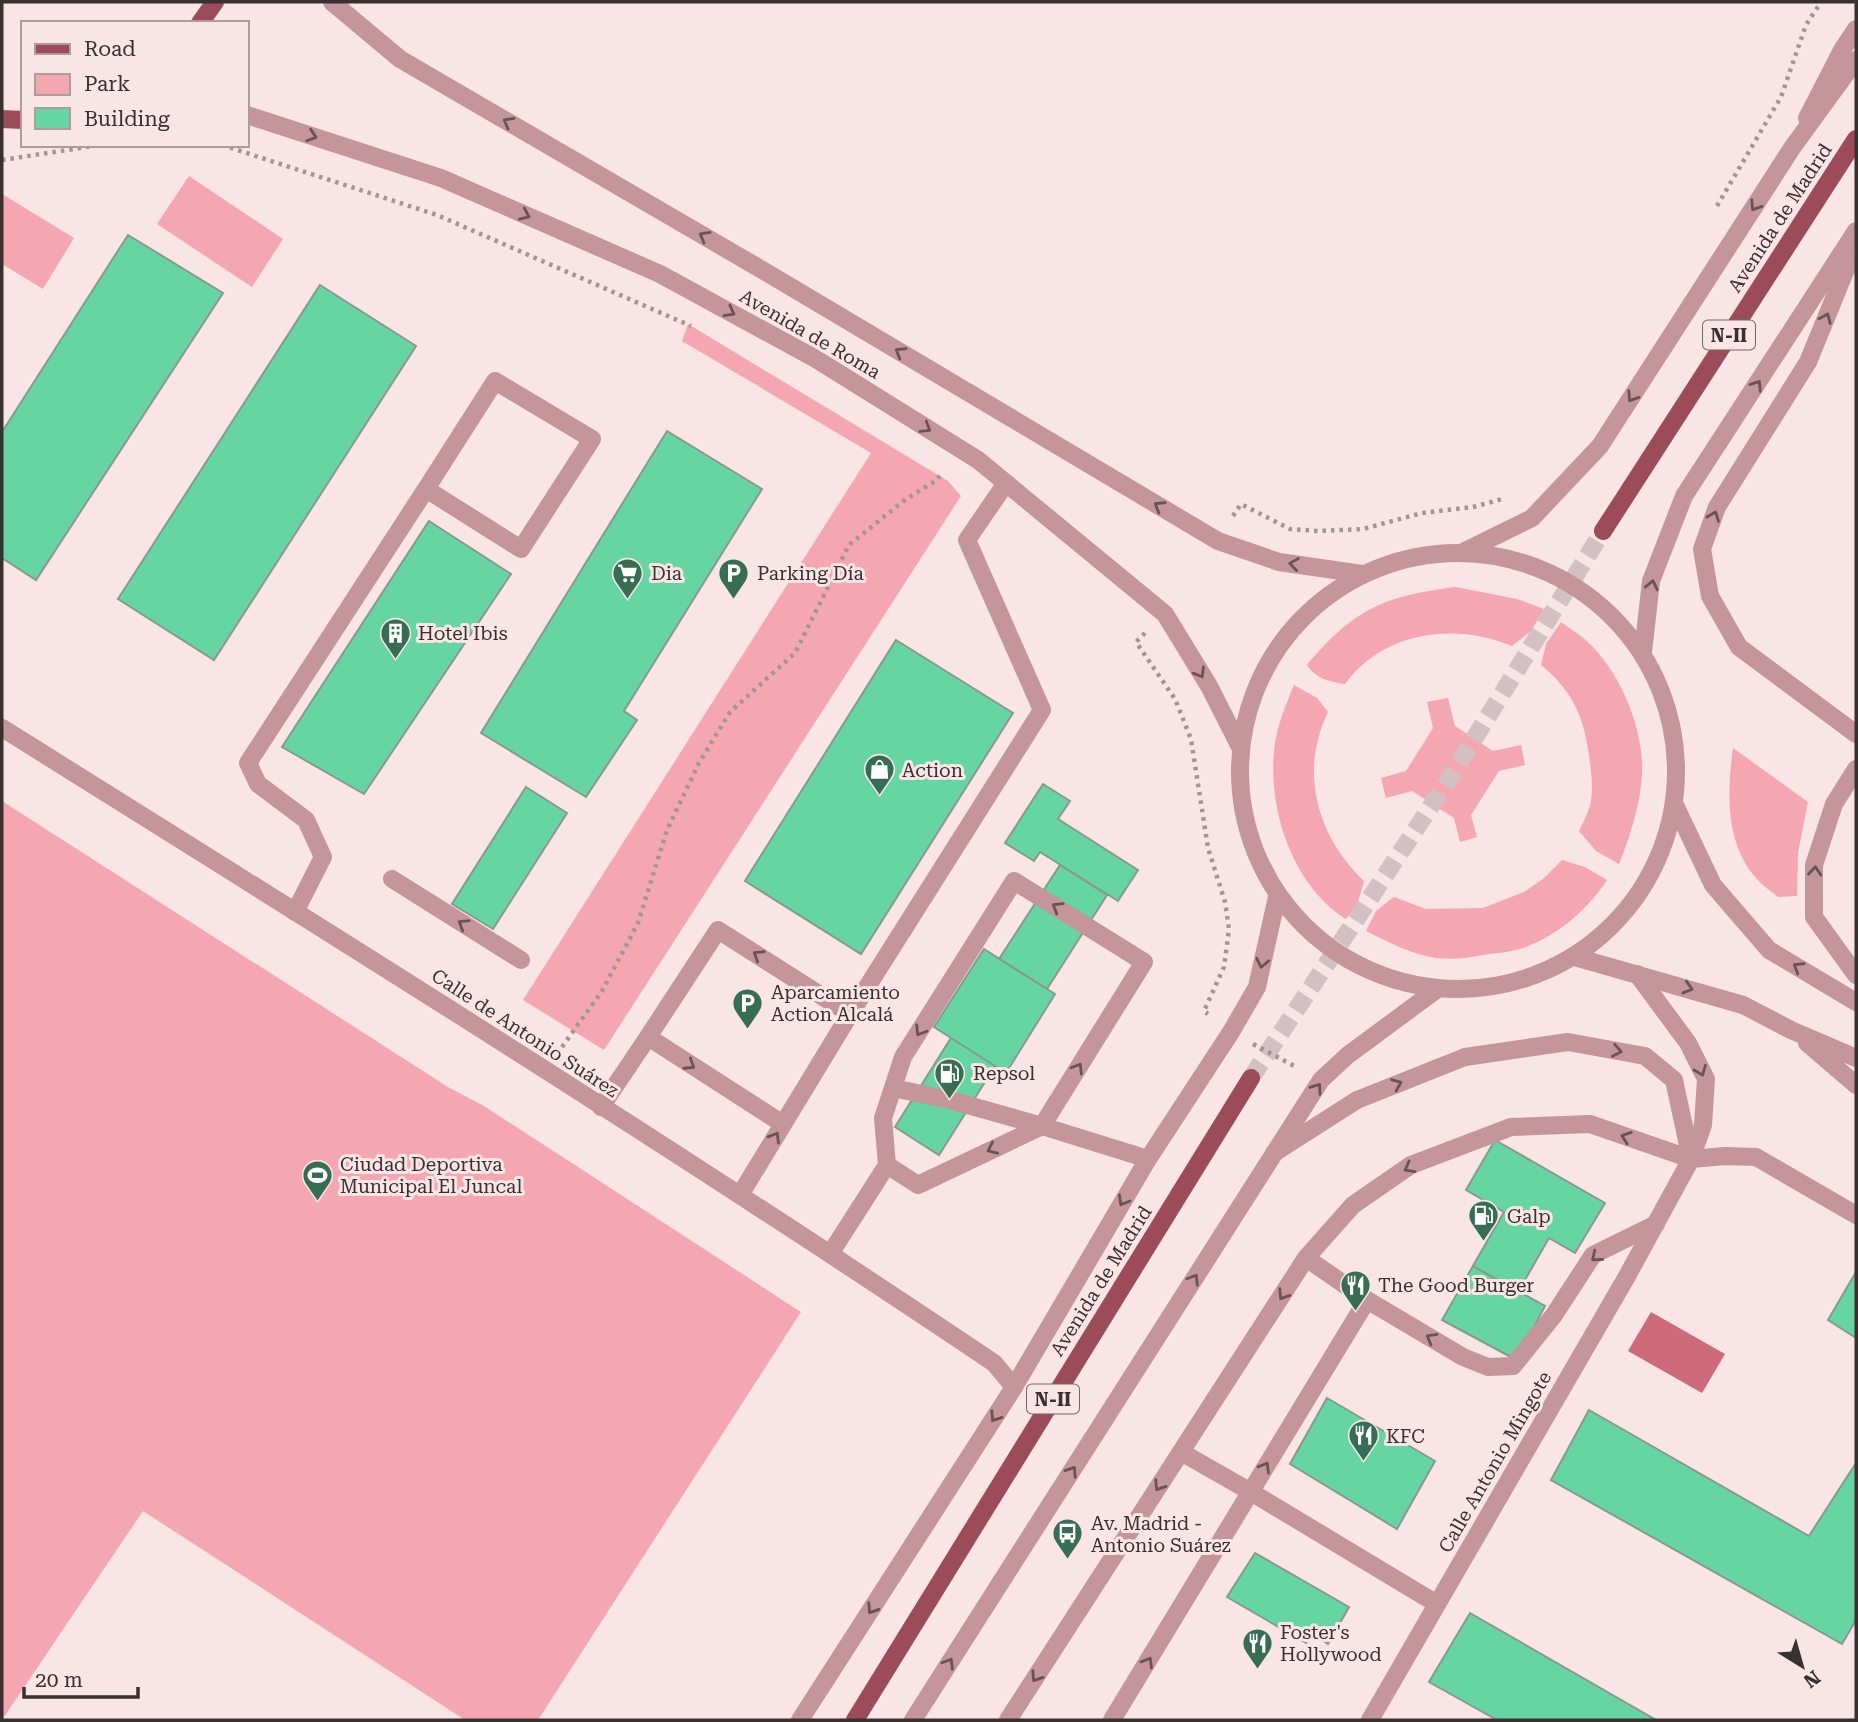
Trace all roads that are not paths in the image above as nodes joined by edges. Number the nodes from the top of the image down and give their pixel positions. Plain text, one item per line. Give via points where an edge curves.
1 (215, 2) edge
2 (332, 2) edge
3 (201, 21) edge
4 (1856, 29) edge
5 (1856, 60) edge
6 (248, 115) edge
7 (2, 118) edge
8 (21, 120) edge
9 (1856, 138) edge
10 (1792, 148) junction
11 (1856, 231) edge
12 (1856, 245) edge
13 (1006, 483) junction
14 (426, 489) junction
15 (1603, 531) tunnel mouth
16 (1463, 552) junction
17 (1362, 574) junction
18 (1643, 652) junction
19 (2, 728) edge
20 (1856, 734) edge
21 (1240, 747) junction
22 (1856, 769) edge
23 (1675, 805) junction
24 (392, 879) dead end
25 (1277, 897) junction
26 (295, 912) junction
27 (1575, 957) junction
28 (521, 960) dead end
29 (1637, 974) junction
30 (1856, 975) edge
31 (1436, 990) junction
32 (1856, 1002) edge
33 (850, 1014) junction
34 (1791, 1030) junction
35 (648, 1037) junction
36 (1856, 1058) edge
37 (1251, 1078) tunnel mouth
38 (1856, 1084) edge
39 (893, 1088) junction
40 (601, 1107) junction
41 (783, 1124) junction
42 (1042, 1126) junction
43 (1274, 1153) junction
44 (1148, 1159) junction
45 (1691, 1159) junction
46 (887, 1165) junction
47 (740, 1195) junction
48 (1856, 1215) edge
49 (1656, 1224) junction
50 (830, 1254) junction
51 (1306, 1258) junction
52 (1367, 1300) junction
53 (1014, 1387) junction
54 (1181, 1452) junction
55 (1251, 1492) junction
56 (1437, 1604) junction
57 (800, 1720) edge
58 (855, 1720) edge
59 (913, 1720) edge
60 (1008, 1720) edge
61 (1112, 1720) edge
62 (1370, 1720) edge

1 - 3 main road
17 -> 2 street, Avenida de Roma via 1279,562 1218,541 400,59
4 - 10 street
5 - 10 street
6 -> 13 street, Avenida de Roma via 441,178 660,274 816,359 978,460
7 - 8 main road
9 - 15 main road, Avenida de Madrid / N-II
10 -> 16 street via 1600,446 1532,518
18 -> 11 street via 1651,581 1684,496
20 -> 12 street via 1739,647 1710,596 1702,549 1717,506 1808,362
13 -> 21 street, Avenida de Roma via 1165,614
13 - 33 street via 967,540 1042,710
14 - 14 street via 522,549 592,439 495,381
14 - 26 street via 247,763 258,784 306,820 323,857
16 - 17 street via 1411,557
16 - 18 street via 1533,565 1596,600
17 - 21 street via 1302,617 1260,677
18 - 23 street via 1666,700 1677,752
19 - 26 street, Calle de Antonio Suárez
21 - 25 street via 1240,799 1249,838
30 -> 22 street via 1814,917 1814,865 1834,804
23 - 27 street via 1650,875 1622,916
32 -> 23 street via 1769,950 1713,885
28 -> 24 street
25 - 31 street via 1320,943 1375,975
25 -> 44 street, N-II via 1257,988
26 - 40 street, Calle de Antonio Suárez
27 - 29 street
27 - 31 street via 1508,985
29 -> 34 street via 1743,1005
29 -> 45 street, Calle Antonio Mingote via 1688,1044 1706,1079 1703,1125
43 -> 31 street, N-II via 1321,1080
33 -> 35 street via 718,930
33 - 41 street
34 - 36 street
34 - 38 street
35 - 40 street
35 -> 41 street
37 - 58 main road, Avenida de Madrid / N-II
39 - 42 street
42 -> 39 street via 1144,962 1014,881 903,1057
39 - 46 street via 883,1118
40 - 47 street, Calle de Antonio Suárez
47 -> 41 street
42 - 44 street
42 -> 46 street via 918,1185
43 -> 45 street via 1357,1100 1465,1057 1568,1042 1645,1056 1674,1080
59 -> 43 street, N-II
44 -> 53 street, N-II
45 - 48 street via 1756,1157
45 - 49 street, Calle Antonio Mingote
45 -> 51 street via 1590,1124 1511,1127 1411,1165 1353,1205
46 - 50 street
47 - 50 street, Calle de Antonio Suárez
49 -> 52 street via 1594,1255 1513,1366 1488,1367 1463,1357
49 - 56 street, Calle Antonio Mingote
50 - 53 street, Calle de Antonio Suárez via 994,1363
51 - 52 street
51 -> 54 street
55 -> 52 street
53 -> 57 street, N-II
54 - 55 street
54 -> 60 street
55 - 56 street
61 -> 55 street
56 - 62 street, Calle Antonio Mingote

